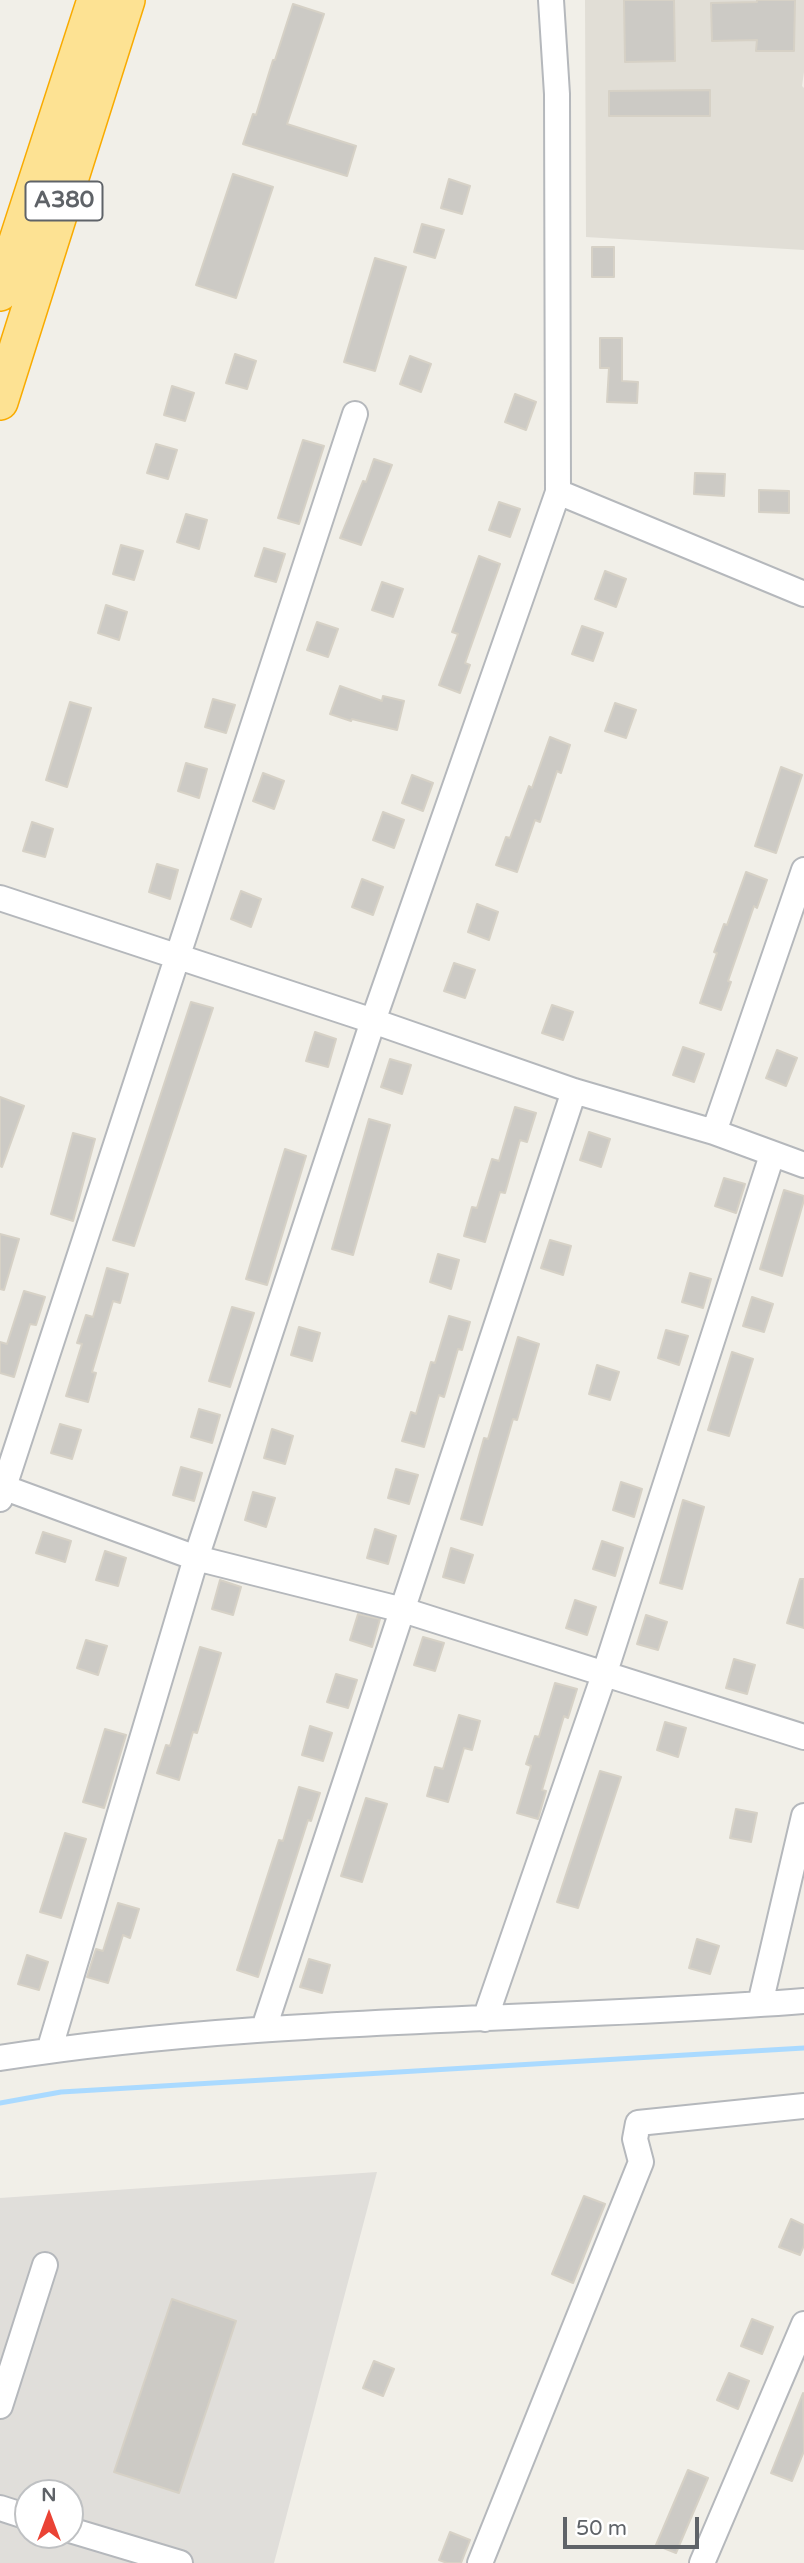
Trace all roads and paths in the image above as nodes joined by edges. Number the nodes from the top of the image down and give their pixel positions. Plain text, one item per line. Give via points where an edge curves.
1 (95, 0) edge
2 (127, 0) edge
3 (551, 0) edge
4 (0, 293) edge
5 (0, 402) edge
6 (355, 414) dead end
7 (558, 492) junction
8 (804, 594) edge
9 (804, 870) edge
10 (0, 898) edge
11 (179, 956) junction
12 (373, 1021) junction
13 (573, 1091) junction
14 (714, 1132) junction
15 (772, 1155) junction
16 (804, 1165) edge
17 (1, 1491) edge
18 (197, 1558) junction
19 (403, 1610) junction
20 (604, 1675) junction
21 (804, 1737) edge
22 (804, 1816) edge
23 (804, 2001) edge
24 (760, 2004) junction
25 (485, 2020) junction
26 (264, 2028) junction
27 (49, 2050) junction
28 (0, 2058) edge
29 (804, 2106) edge
30 (45, 2265) dead end
31 (804, 2324) edge
32 (0, 2406) edge
33 (84, 2534) edge
34 (180, 2563) edge
35 (480, 2563) edge
36 (702, 2563) edge

1 - 4 highway, A380
2 - 5 highway, A380
3 - 7 street via 557,94
6 - 11 street
7 - 8 street
7 - 12 street
9 - 14 street
10 - 11 street
11 - 12 street
11 - 17 street
12 - 13 street
12 - 18 street
13 - 14 street
13 - 19 street
14 - 15 street
15 - 16 street
15 - 20 street
17 - 18 street
18 - 19 street
18 - 27 street
19 - 20 street
19 - 26 street
20 - 21 street
20 - 25 street
22 - 24 street
23 - 24 street
24 - 25 street
25 - 26 street
26 - 27 street
27 - 28 street
29 - 35 street via 638,2123 635,2139 641,2162
30 - 32 street
31 - 36 street
33 - 34 street

